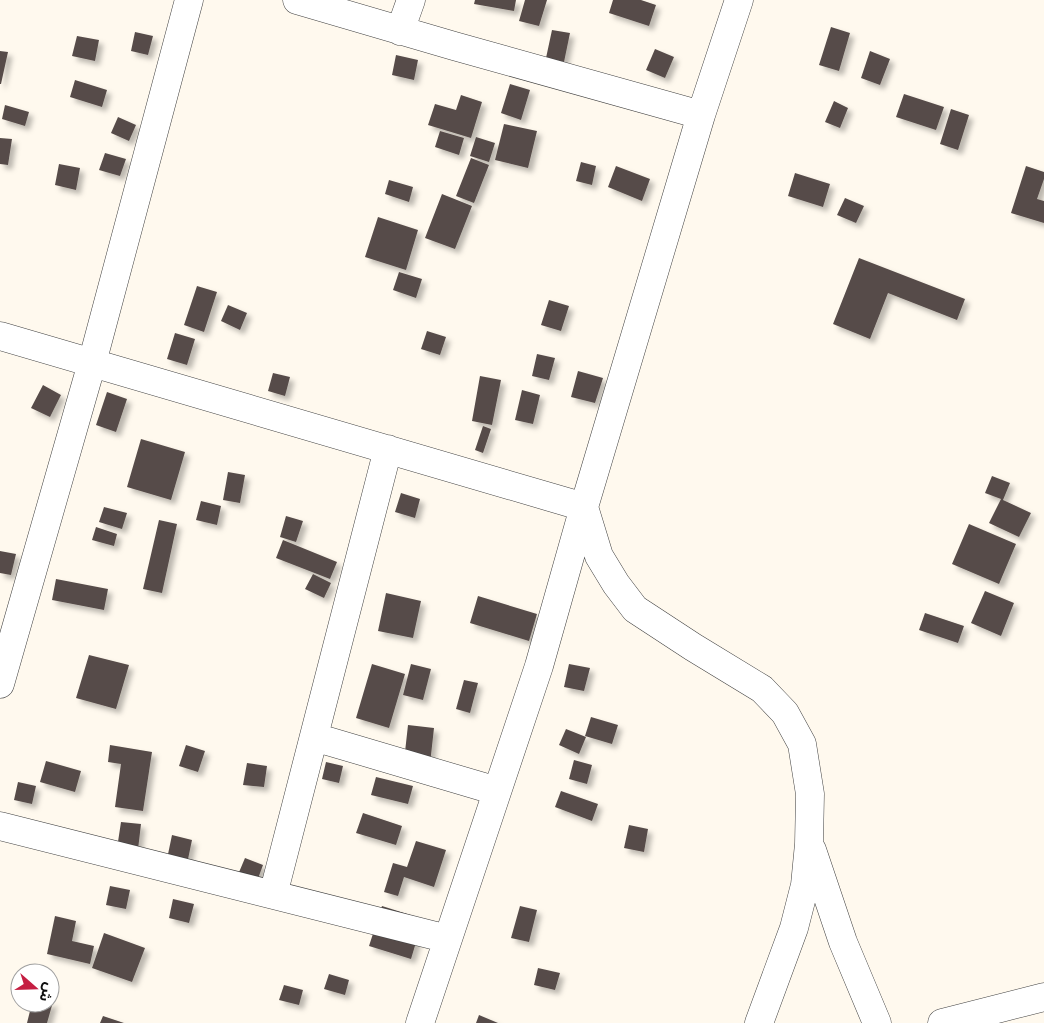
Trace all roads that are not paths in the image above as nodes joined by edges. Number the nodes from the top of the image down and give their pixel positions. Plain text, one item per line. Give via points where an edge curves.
1 (190, 0) edge
2 (296, 0) edge
3 (411, 0) edge
4 (740, 0) edge
5 (400, 30) junction
6 (701, 115) junction
7 (0, 336) edge
8 (92, 363) junction
9 (388, 450) junction
10 (584, 507) junction
11 (0, 684) edge
12 (314, 737) junction
13 (497, 791) junction
14 (0, 826) edge
15 (809, 844) junction
16 (272, 895) junction
17 (448, 939) junction
18 (1044, 997) edge
19 (420, 1023) edge
20 (759, 1023) edge
21 (877, 1023) edge
22 (942, 1023) edge

1 - 8 street
2 - 5 street
3 - 5 street
4 - 6 street
5 - 6 street
6 - 10 street
7 - 8 street
8 - 9 street
8 - 11 street
9 - 10 street
9 - 12 street
10 - 13 street via 538,666
10 - 15 street via 599,556 635,609 762,690 785,713 802,744 810,794
12 - 13 street
12 - 16 street
13 - 17 street
14 - 16 street
15 - 20 street via 805,885 794,928
15 - 21 street via 843,942
16 - 17 street
17 - 19 street
18 - 22 street

